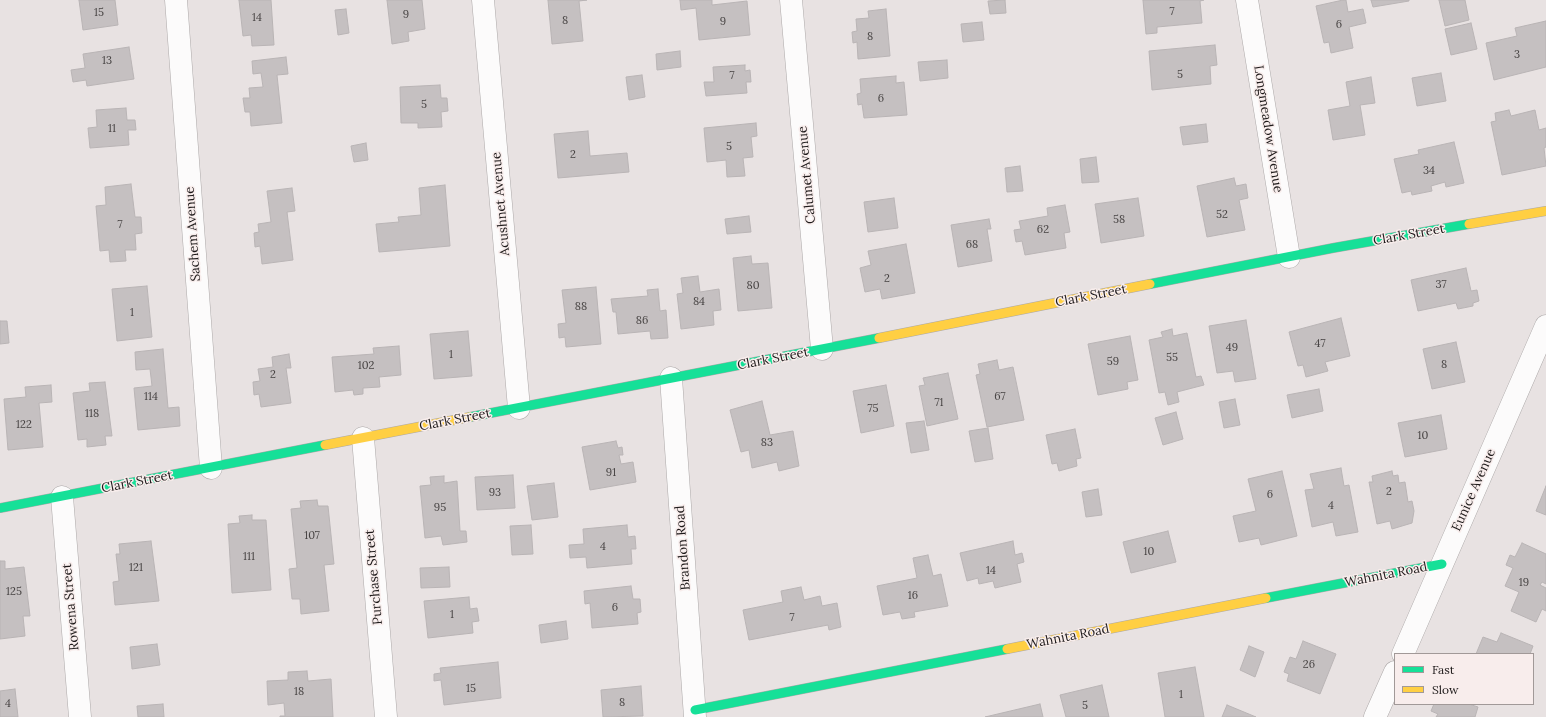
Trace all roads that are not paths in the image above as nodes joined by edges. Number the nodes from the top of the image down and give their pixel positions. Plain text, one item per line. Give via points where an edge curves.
1 (176, 0) edge
2 (483, 0) edge
3 (792, 0) edge
4 (1247, 0) edge
5 (1546, 211) edge
6 (1288, 257) junction
7 (1546, 326) edge
8 (822, 349) junction
9 (671, 378) junction
10 (519, 408) junction
11 (363, 438) junction
12 (211, 468) junction
13 (62, 497) junction
14 (0, 508) edge
15 (1442, 564) junction
16 (1403, 653) edge
17 (1394, 674) edge
18 (695, 714) edge
19 (80, 717) edge
20 (386, 717) edge
21 (1376, 717) edge

1 - 12 street, Sachem Avenue
2 - 10 street, Acushnet Avenue
3 - 8 street, Calumet Avenue
4 - 6 street, Longmeadow Avenue
5 - 6 street, Clark Street
6 - 8 street, Clark Street
7 - 15 street, Eunice Avenue
8 - 9 street, Clark Street
9 - 10 street, Clark Street
9 - 18 street, Brandon Road
10 - 11 street, Clark Street
11 - 12 street, Clark Street
11 - 20 street, Purchase Street
12 - 13 street, Clark Street
13 - 14 street, Clark Street
13 - 19 street, Rowena Street
15 - 16 street, Eunice Avenue
15 - 18 street, Wahnita Road
17 - 21 street

